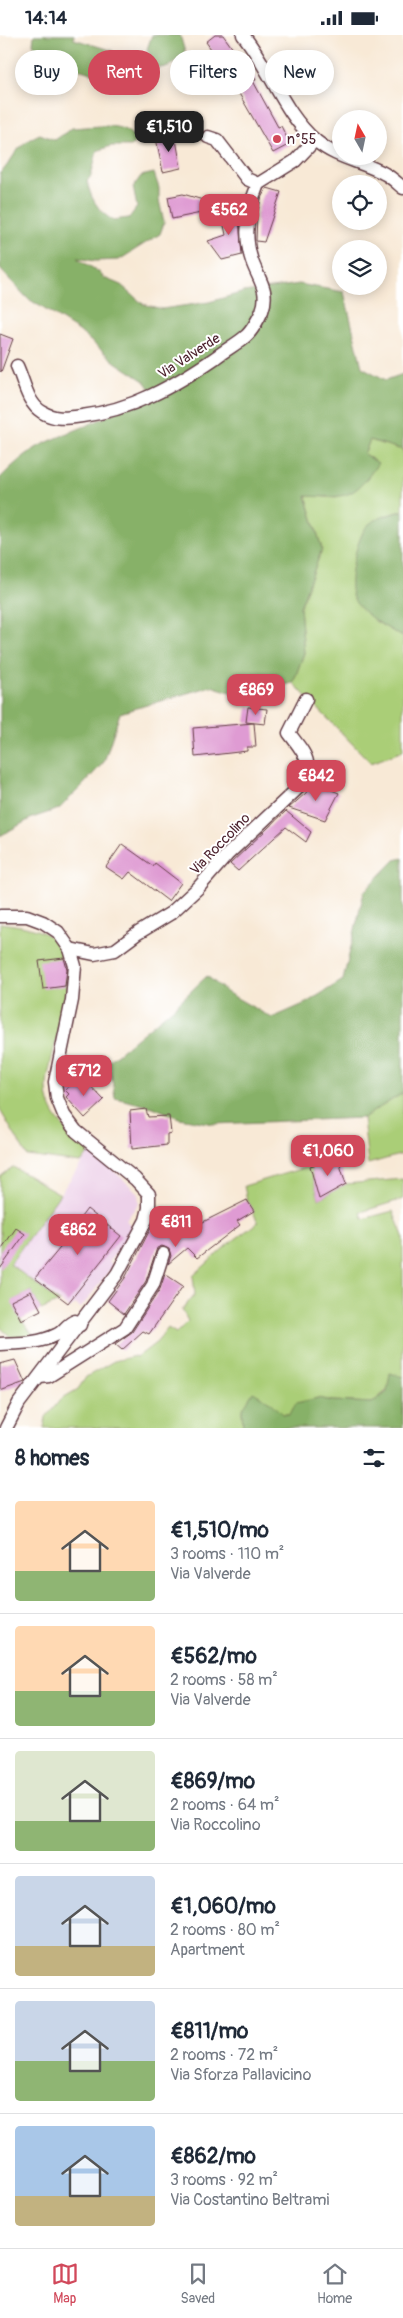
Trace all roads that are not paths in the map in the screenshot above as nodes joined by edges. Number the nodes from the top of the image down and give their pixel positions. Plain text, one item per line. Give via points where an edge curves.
1 (243, 35) edge
2 (208, 137) dead end
3 (315, 140) junction
4 (258, 184) junction
5 (403, 188) edge
6 (18, 366) dead end
7 (306, 699) dead end
8 (0, 916) edge
9 (70, 949) junction
10 (163, 1255) dead end
11 (80, 1325) junction
12 (0, 1344) edge
13 (40, 1377) junction
14 (6, 1428) edge

1 - 3 street via 291,113
2 - 4 street via 217,140 247,179
3 - 4 street via 296,161
3 - 5 street via 333,154 385,174
4 - 6 street, Via Valverde via 248,219 248,245 266,300 248,335 163,391 105,413 55,419 41,412 31,399
7 - 9 street, Via Roccolino via 289,733 309,764 305,778 296,790 171,913 115,950 94,954
8 - 9 street via 27,916 43,922 58,932
9 - 11 street via 75,966 72,1001 55,1083 57,1098 76,1131 135,1179 149,1201 146,1220 121,1266
10 - 13 street via 153,1285 125,1328 50,1376
11 - 12 street via 75,1321 68,1323 58,1335 37,1343
11 - 13 street
13 - 14 street via 19,1403

